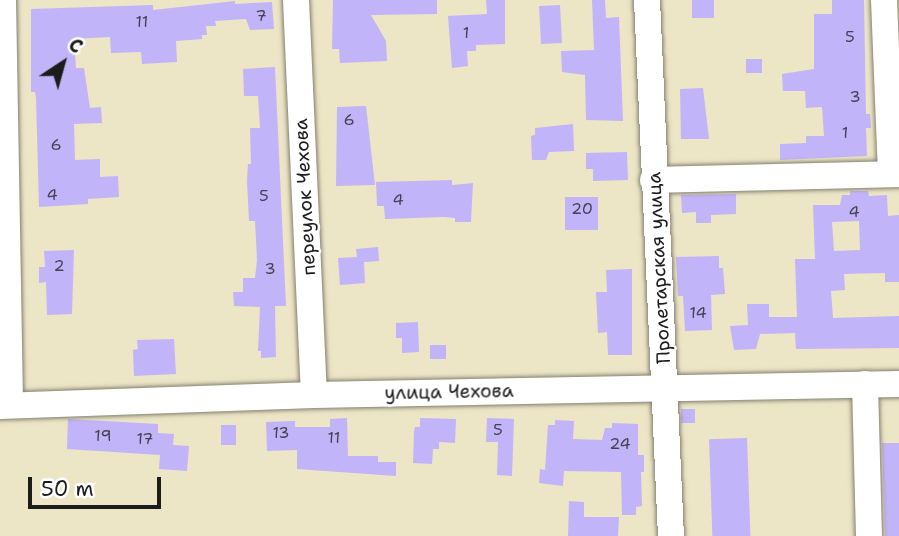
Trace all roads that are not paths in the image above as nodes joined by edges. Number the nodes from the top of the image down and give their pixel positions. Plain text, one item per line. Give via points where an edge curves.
1 (3, 0) edge
2 (296, 0) edge
3 (647, 0) edge
4 (884, 0) edge
5 (895, 174) edge
6 (653, 180) junction
7 (865, 384) junction
8 (899, 384) edge
9 (666, 388) junction
10 (314, 395) junction
11 (5, 406) edge
12 (671, 536) edge
13 (869, 536) edge

1 - 11 street via 9,235
2 - 10 street, переулок Чехова
3 - 6 street, Пролетарская улица
4 - 5 street
5 - 6 street
6 - 9 street, Пролетарская улица
7 - 8 street, улица Чехова
7 - 9 street, улица Чехова
7 - 13 street
9 - 10 street, улица Чехова
9 - 12 street, Пролетарская улица
10 - 11 street, улица Чехова

